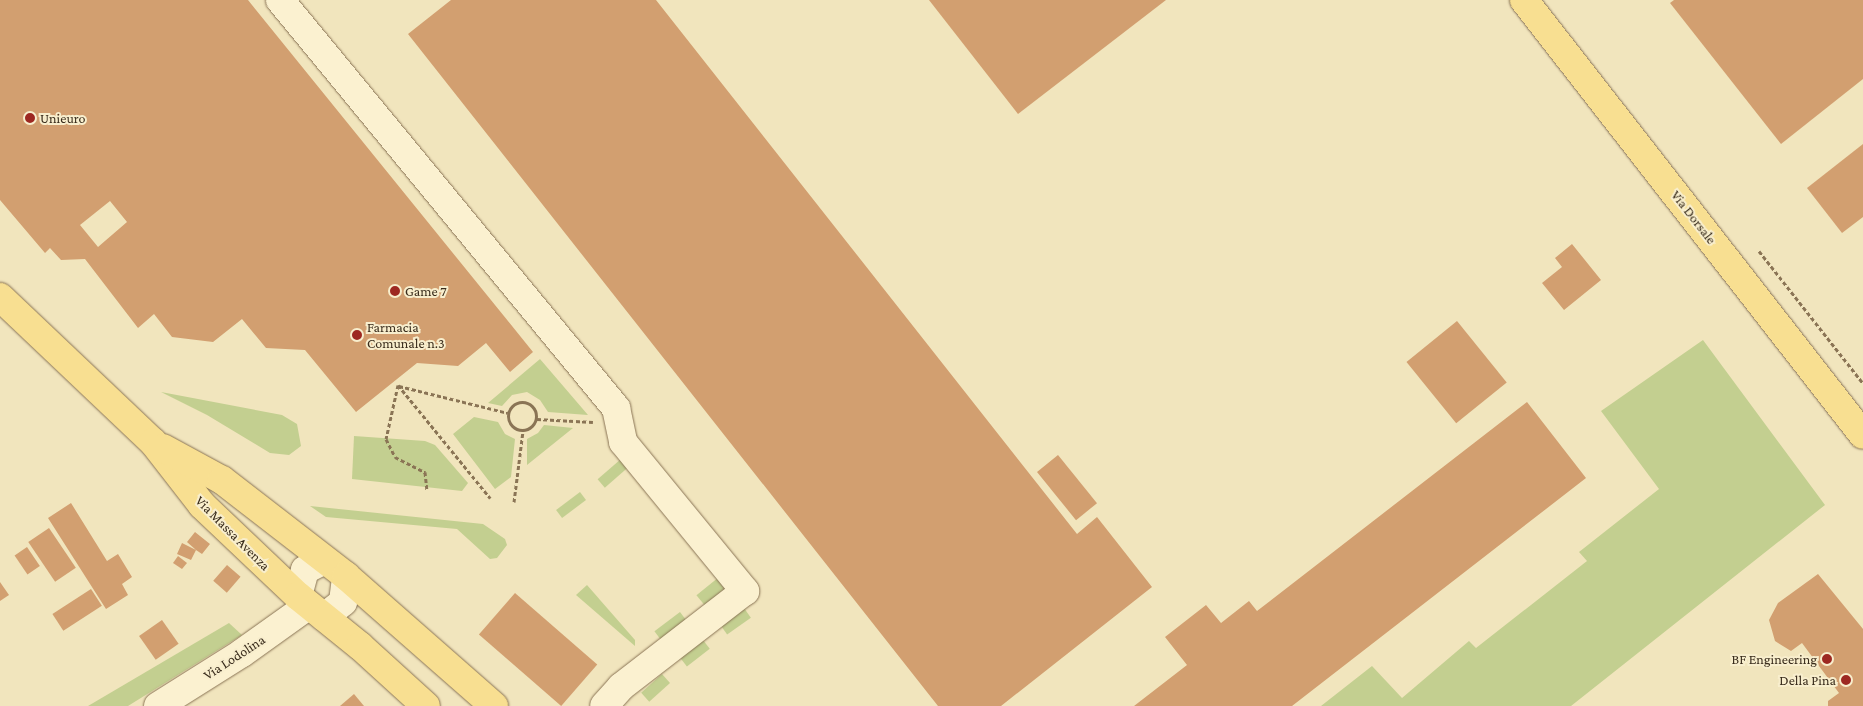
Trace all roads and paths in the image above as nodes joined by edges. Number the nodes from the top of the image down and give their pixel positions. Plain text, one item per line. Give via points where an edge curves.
1 (280, 0) edge
2 (1524, 0) edge
3 (1759, 251) dead end
4 (0, 297) edge
5 (1863, 383) edge
6 (398, 386) junction
7 (508, 413) junction
8 (523, 431) junction
9 (1863, 435) edge
10 (153, 442) junction
11 (427, 491) dead end
12 (490, 498) dead end
13 (514, 502) dead end
14 (325, 560) junction
15 (346, 576) junction
16 (311, 606) junction
17 (612, 697) edge
18 (158, 706) edge
19 (426, 706) edge
20 (494, 706) edge

1 - 17 street via 616,408 623,442 745,592
2 - 9 main road, Via Dorsale
3 - 5 path
4 - 10 main road, Via Massa Avenza
6 - 7 path
6 - 11 path via 385,435 387,443 395,457 425,472
6 - 12 path
7 - 8 path via 510,424
7 - 8 path via 515,403 522,401 535,409 535,423
8 - 13 path
10 - 14 main road, Via Massa Avenza via 222,480
10 - 16 main road, Via Massa Avenza via 202,505
14 - 15 main road, Via Massa Avenza
14 - 16 street via 305,570
15 - 16 street via 343,602
15 - 20 main road, Via Massa Avenza
16 - 18 street, Via Lodolina
16 - 19 main road, Via Massa Avenza

